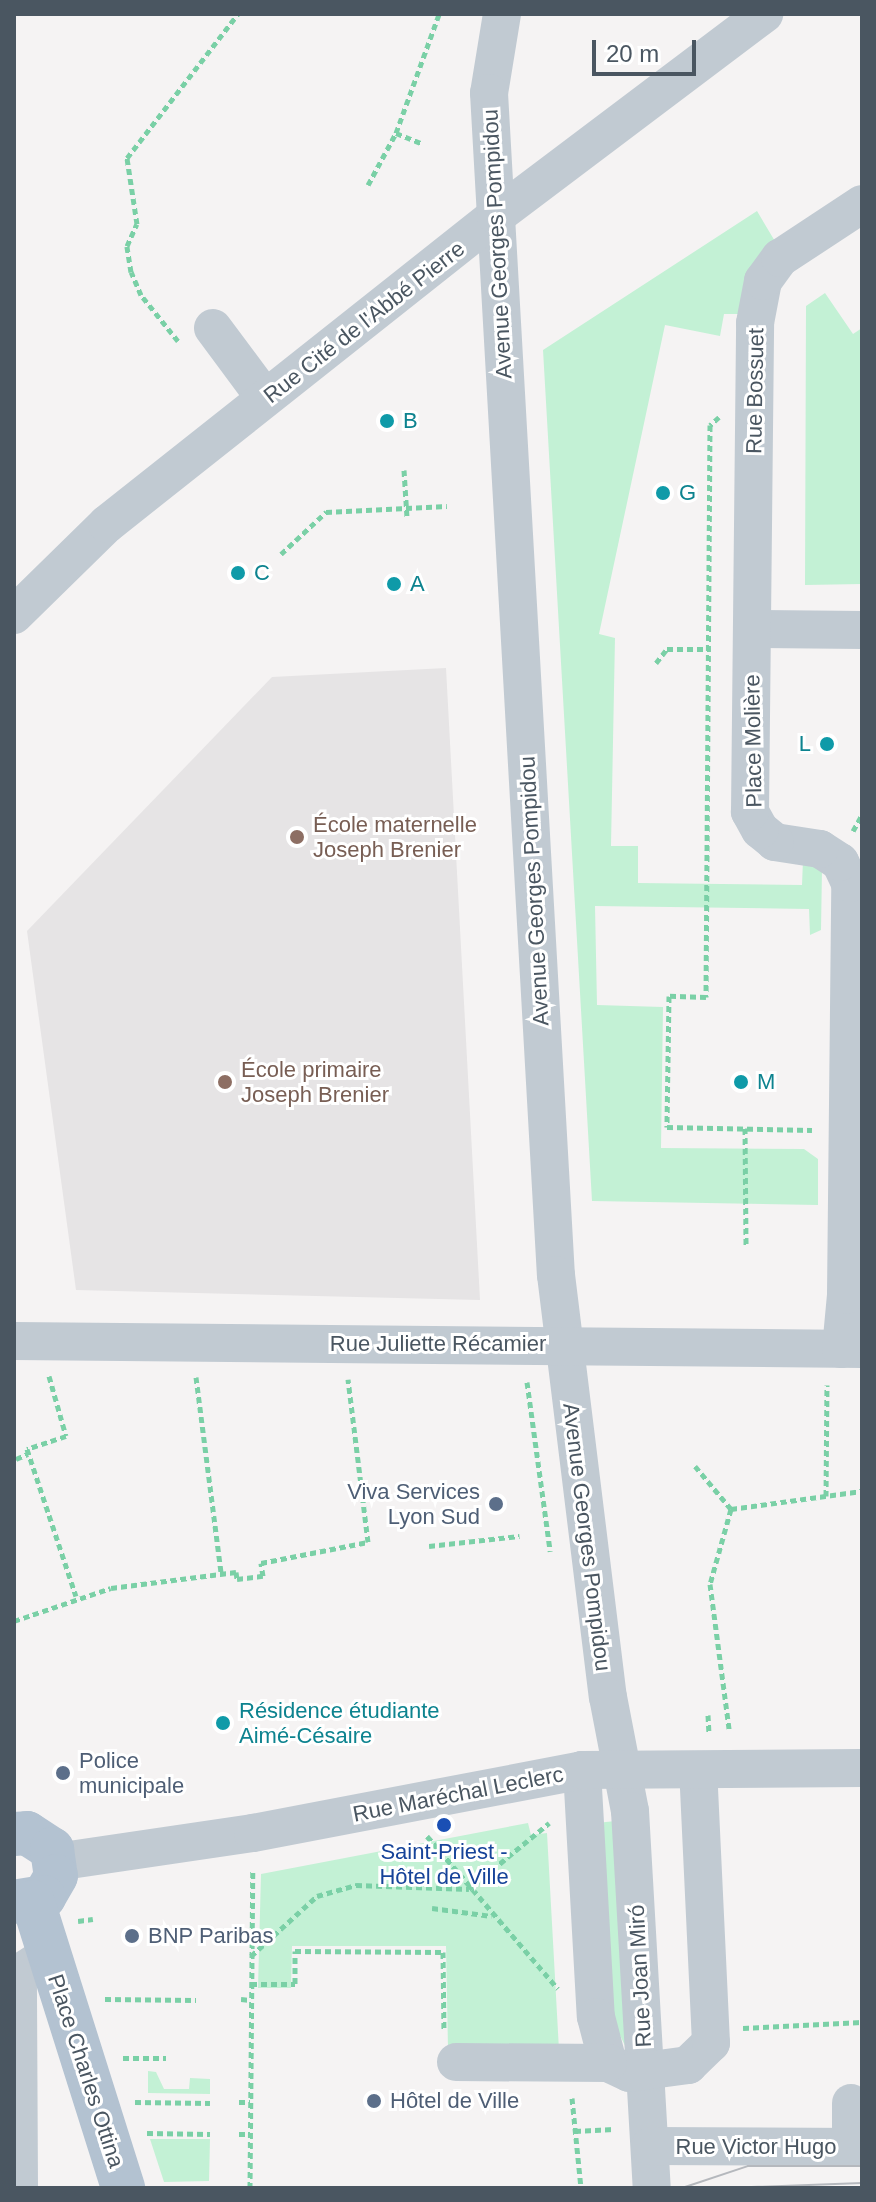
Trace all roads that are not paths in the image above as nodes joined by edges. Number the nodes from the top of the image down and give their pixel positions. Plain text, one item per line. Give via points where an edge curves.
1 (502, 14) edge
2 (764, 14) edge
3 (862, 204) edge
4 (496, 216) junction
5 (200, 340) road end
6 (265, 398) junction
7 (14, 615) edge
8 (753, 629) junction
9 (862, 630) edge
10 (856, 1046) edge
11 (14, 1341) edge
12 (564, 1345) junction
13 (843, 1349) edge
14 (600, 1768) junction
15 (862, 1768) edge
16 (698, 1770) junction
17 (14, 1834) edge
18 (56, 1862) junction
19 (24, 1902) edge
20 (49, 1954) junction
21 (450, 2051) road end
22 (608, 2063) junction
23 (645, 2073) junction
24 (851, 2103) dead end
25 (650, 2146) junction
26 (857, 2147) edge
27 (19, 2188) edge
28 (123, 2188) edge
29 (652, 2188) edge

1 - 4 street, Avenue Georges Pompidou via 489,93
2 - 4 street, Rue Cité de l'Abbé Pierre
3 - 8 street, Rue Bossuet via 780,258 763,281 755,323
4 - 6 street, Rue Cité de l'Abbé Pierre
4 - 12 street, Avenue Georges Pompidou
5 - 6 street
6 - 7 street, Rue Cité de l'Abbé Pierre via 107,524
8 - 9 street
8 - 10 street, Place Molière via 750,812 775,842 820,849 840,862 850,883
10 - 13 street, Place Molière
11 - 12 street, Rue Juliette Récamier
12 - 13 street, Rue Juliette Récamier
12 - 14 street, Avenue Georges Pompidou
14 - 16 street, Rue Maréchal Leclerc
14 - 18 street, Rue Maréchal Leclerc via 253,1833
14 - 22 street via 584,1818 596,2017
14 - 23 street, Rue Joan Miró via 630,1811
15 - 16 street, Rue Maréchal Leclerc
16 - 23 street via 711,2043 696,2062
17 - 18 main road via 41,1839
18 - 19 main road via 52,1887
19 - 20 main road, Place Charles Ottina
20 - 27 street, Place Charles Ottina via 18,1974
20 - 28 main road, Place Charles Ottina
21 - 22 street
22 - 23 street via 619,2072
23 - 25 street, Rue Joan Miró
24 - 26 street
25 - 26 street, Rue Victor Hugo
25 - 29 street, Rue Joan Miró

